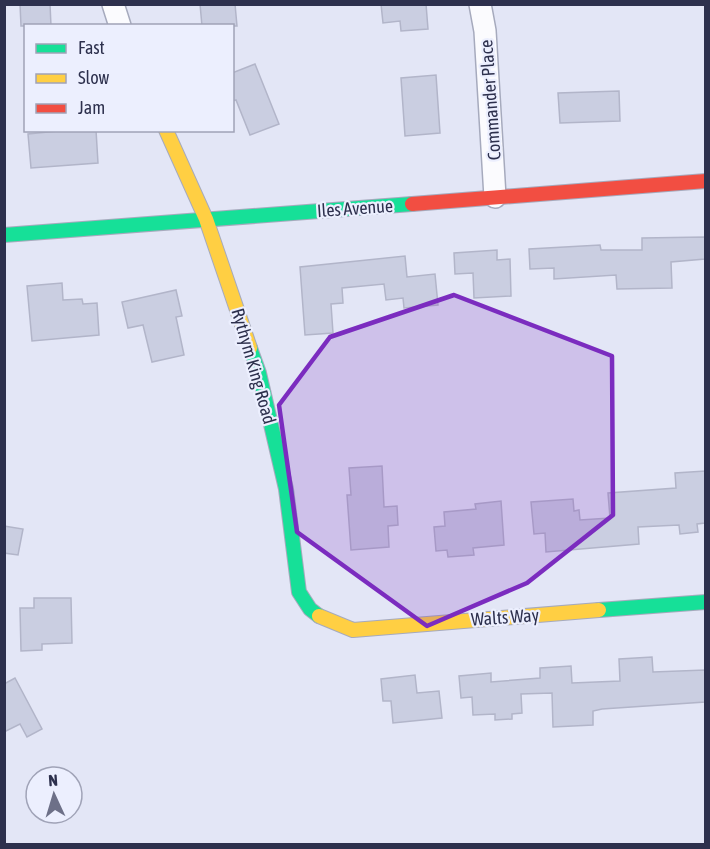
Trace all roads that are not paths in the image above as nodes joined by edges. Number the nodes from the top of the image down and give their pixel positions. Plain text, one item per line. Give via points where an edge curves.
1 (112, 4) edge
2 (480, 4) edge
3 (119, 24) edge
4 (167, 132) edge
5 (705, 181) edge
6 (495, 197) junction
7 (206, 219) junction
8 (4, 235) edge
9 (705, 602) edge
10 (310, 609) joint

1 - 3 street
2 - 6 street, Commander Place
4 - 7 street, Rythym King Road
5 - 6 street, Iles Avenue
6 - 7 street, Iles Avenue
7 - 8 street, Iles Avenue
7 - 10 street, Rythym King Road via 260,373 286,489 299,592
9 - 10 street, Walts Way via 353,630 327,621

